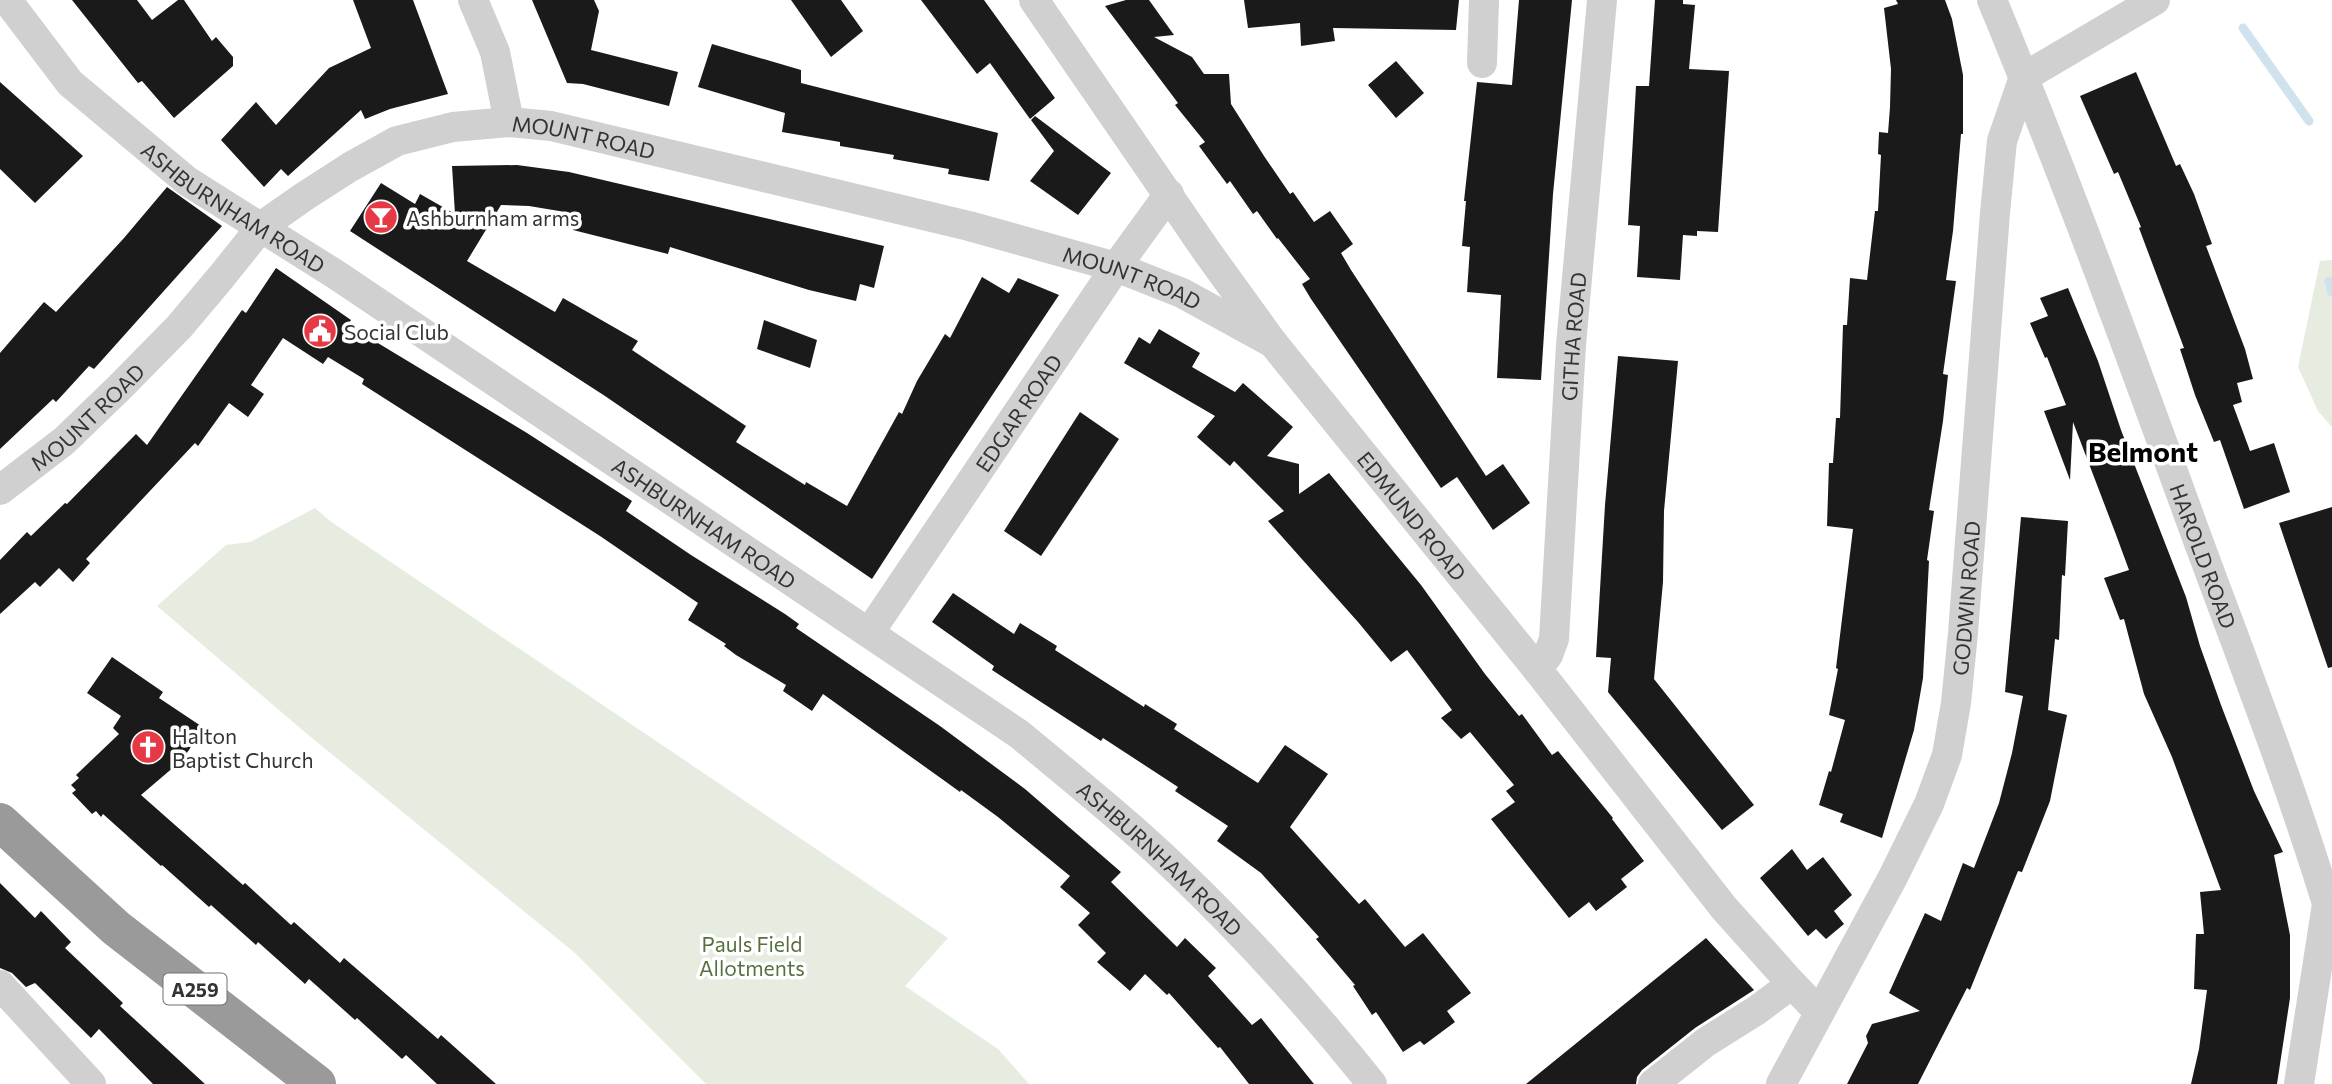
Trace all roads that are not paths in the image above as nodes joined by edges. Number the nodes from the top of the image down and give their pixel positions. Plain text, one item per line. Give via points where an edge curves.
1 (7, 0) edge
2 (473, 0) edge
3 (1034, 0) edge
4 (1484, 0) edge
5 (1602, 0) edge
6 (1992, 0) edge
7 (2155, 0) edge
8 (1482, 63) dead end
9 (2024, 77) junction
10 (509, 122) junction
11 (1169, 194) junction
12 (261, 226) junction
13 (1116, 267) junction
14 (1273, 343) junction
15 (0, 490) edge
16 (869, 633) junction
17 (1537, 669) junction
18 (0, 822) edge
19 (2330, 909) edge
20 (1792, 984) junction
21 (0, 985) edge
22 (1819, 1012) junction
23 (91, 1084) edge
24 (317, 1084) edge
25 (1372, 1084) edge
26 (1653, 1084) edge
27 (1780, 1084) edge
28 (2299, 1084) edge

1 - 12 street, ASHBURNHAM ROAD via 70,83 187,181
2 - 10 street via 495,52
3 - 11 street, EDMUND ROAD
4 - 8 street
5 - 17 street, GITHA ROAD via 1571,345 1553,639
6 - 9 street, HAROLD ROAD
7 - 9 street
9 - 19 street, HAROLD ROAD via 2178,485
9 - 22 street, GODWIN ROAD via 2002,141 1963,633 1947,755 1893,877
10 - 12 street, MOUNT ROAD via 453,127 397,141
10 - 13 street, MOUNT ROAD via 551,126 734,168
11 - 13 street, EDGAR ROAD
11 - 14 street, EDMUND ROAD
12 - 15 street, MOUNT ROAD via 179,327 120,387 64,441
12 - 16 street, ASHBURNHAM ROAD
13 - 14 street, MOUNT ROAD via 1182,293
13 - 16 street, EDGAR ROAD
14 - 17 street, EDMUND ROAD
16 - 25 street, ASHBURNHAM ROAD via 1019,734 1104,804 1263,957
17 - 20 street, EDMUND ROAD via 1724,908
18 - 24 highway, A259 via 116,928
19 - 28 street
20 - 22 street, EDMUND ROAD
20 - 26 street
21 - 23 street
22 - 27 street, GODWIN ROAD

